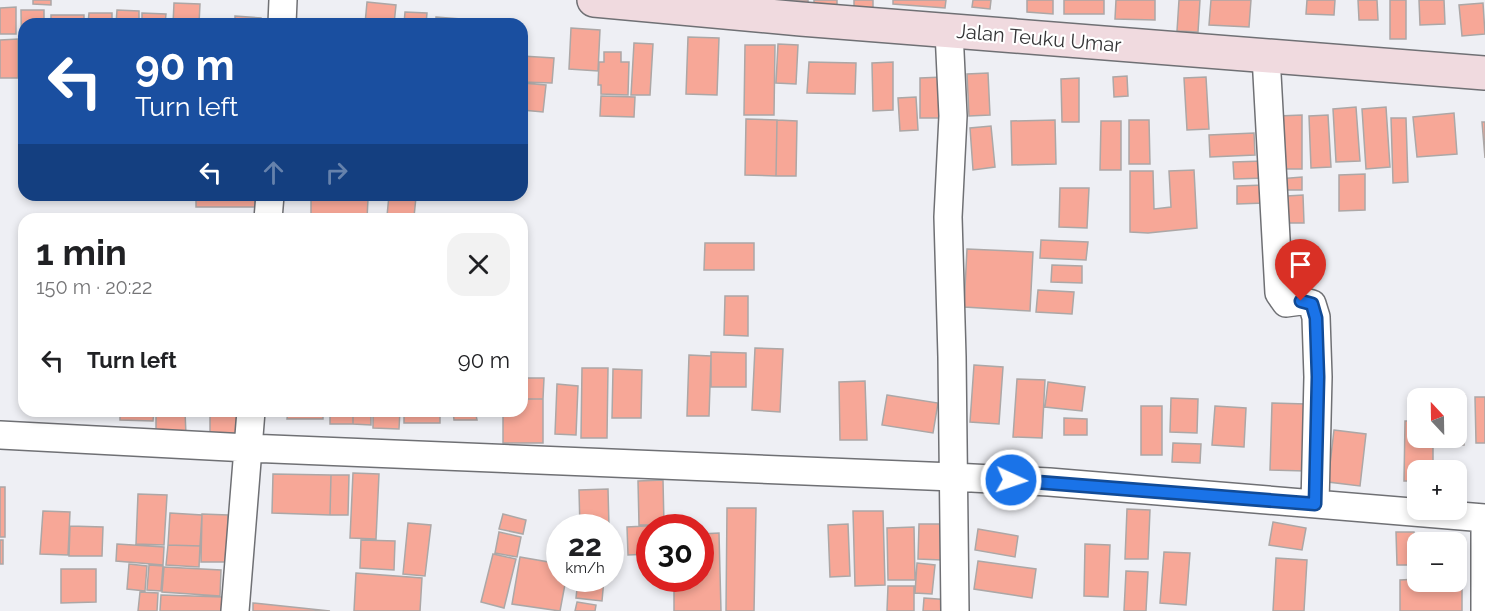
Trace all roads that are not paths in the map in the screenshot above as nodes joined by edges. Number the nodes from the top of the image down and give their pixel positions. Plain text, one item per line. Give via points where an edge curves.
1 (284, 0) edge
2 (594, 0) edge
3 (282, 18) edge
4 (949, 31) junction
5 (1266, 56) junction
6 (1485, 73) edge
7 (251, 417) edge
8 (0, 435) edge
9 (248, 448) junction
10 (953, 477) junction
11 (1315, 504) junction
12 (1485, 518) edge
13 (235, 611) edge
14 (955, 611) edge
15 (1485, 611) edge

1 - 3 street
2 - 4 main road, Jalan Teuku Umar
4 - 5 main road, Jalan Teuku Umar
4 - 10 street via 953,116 948,217
5 - 6 main road, Jalan Teuku Umar
5 - 11 street via 1279,293 1286,303 1312,304 1316,318
7 - 9 street
8 - 9 street
9 - 10 street
9 - 13 street
10 - 11 street
10 - 14 street
11 - 12 street
12 - 15 street

